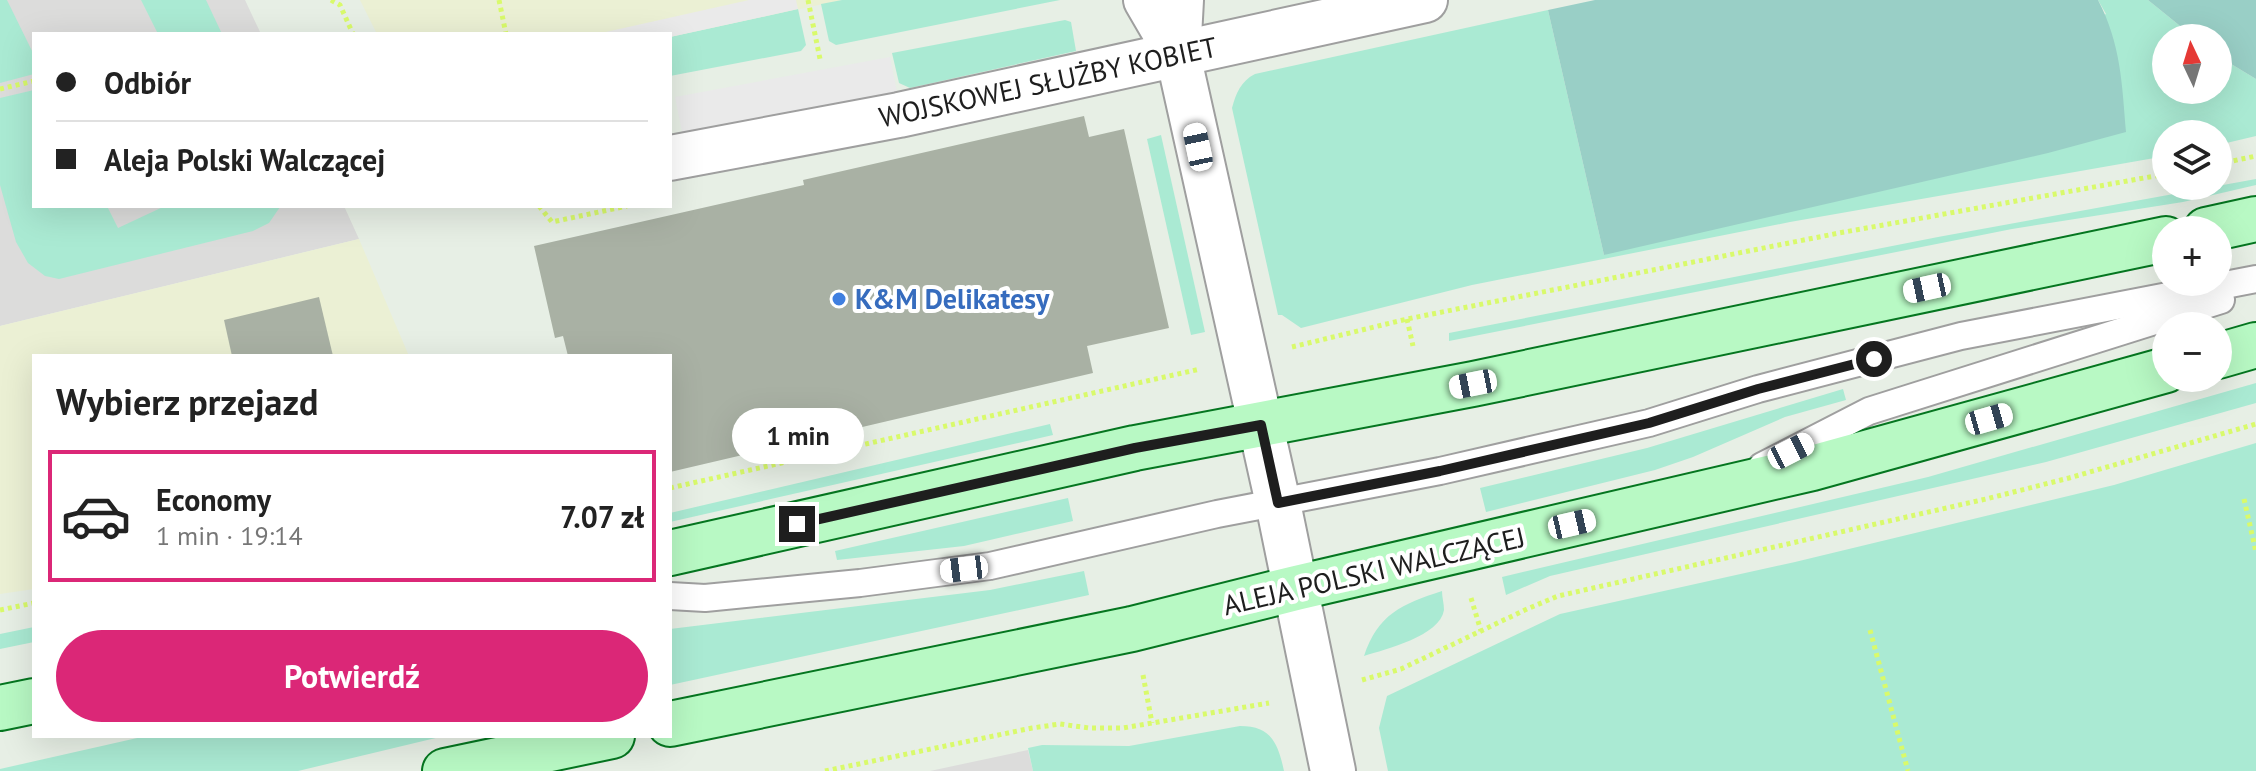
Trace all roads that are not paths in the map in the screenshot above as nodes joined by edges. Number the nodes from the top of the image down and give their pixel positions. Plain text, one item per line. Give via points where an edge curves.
1 (1146, 0) edge
2 (1181, 0) edge
3 (1425, 0) edge
4 (1178, 55) junction
5 (672, 158) edge
6 (2256, 219) edge
7 (2232, 224) edge
8 (2152, 242) edge
9 (2256, 279) edge
10 (2256, 289) edge
11 (2256, 345) edge
12 (2232, 352) edge
13 (2152, 374) edge
14 (1261, 425) junction
15 (1713, 491) junction
16 (1278, 503) junction
17 (672, 553) edge
18 (1296, 588) junction
19 (672, 596) edge
20 (32, 701) edge
21 (0, 708) edge
22 (672, 724) edge
23 (602, 738) edge
24 (445, 771) edge
25 (1333, 771) edge

1 - 4 street
2 - 4 street
3 - 4 street, WOJSKOWEJ SŁUŻBY KOBIET
4 - 5 street, WOJSKOWEJ SŁUŻBY KOBIET
4 - 14 street
6 - 7 main road
8 - 14 main road
9 - 16 lane via 1961,336 1649,423
10 - 15 lane via 1869,411
11 - 12 main road
13 - 15 main road, ALEJA POLSKI WALCZĄCEJ
14 - 16 street
14 - 17 main road via 1135,448
15 - 18 main road, ALEJA POLSKI WALCZĄCEJ
16 - 18 street
16 - 19 lane via 990,566 720,597
18 - 22 main road, ALEJA POLSKI WALCZĄCEJ via 1078,642
18 - 25 street
20 - 21 main road
23 - 24 main road

